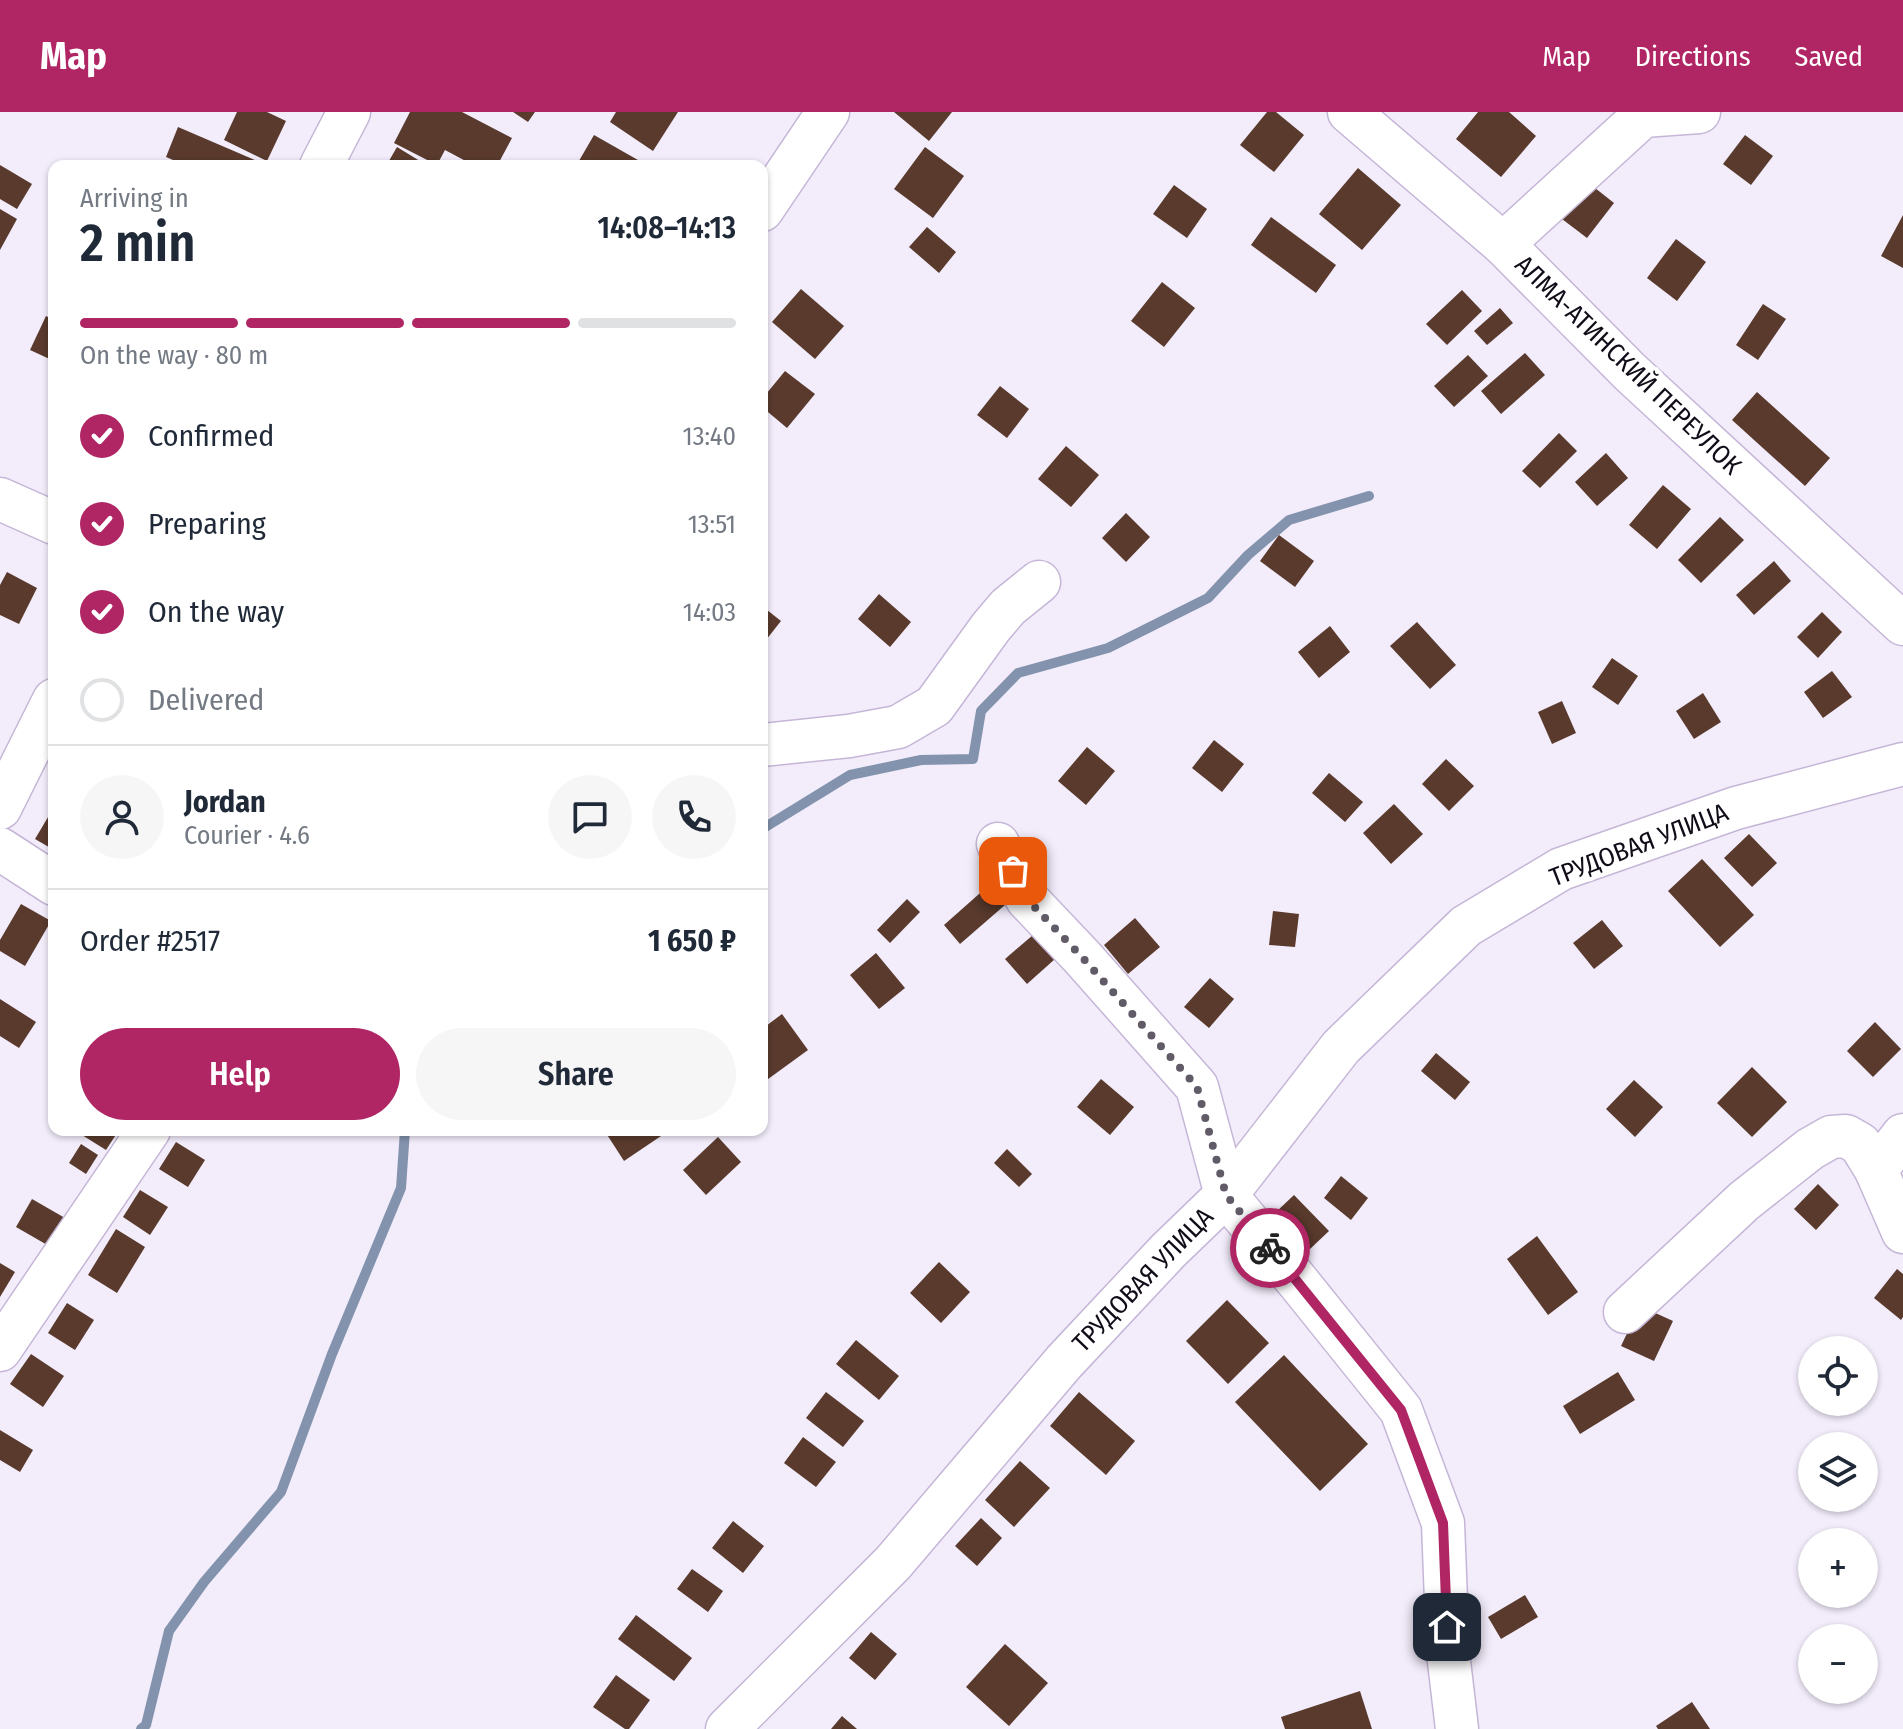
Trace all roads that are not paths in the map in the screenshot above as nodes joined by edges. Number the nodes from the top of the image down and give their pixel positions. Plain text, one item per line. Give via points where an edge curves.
1 (349, 112) edge
2 (828, 112) edge
3 (1349, 112) edge
4 (1699, 112) edge
5 (324, 160) edge
6 (768, 201) edge
7 (1503, 244) junction
8 (0, 499) edge
9 (48, 520) edge
10 (1039, 582) dead end
11 (1903, 624) edge
12 (48, 712) edge
13 (768, 744) edge
14 (1903, 764) edge
15 (0, 808) edge
16 (998, 844) dead end
17 (0, 849) edge
18 (48, 880) edge
19 (1903, 1135) edge
20 (145, 1136) edge
21 (1876, 1170) junction
22 (1226, 1195) junction
23 (1903, 1232) edge
24 (1625, 1312) dead end
25 (0, 1350) edge
26 (727, 1729) edge
27 (1457, 1729) edge

1 - 5 street
2 - 6 street
3 - 7 street, АЛМА-АТИНСКИЙ ПЕРЕУЛОК
4 - 7 street via 1643,116
7 - 11 street, АЛМА-АТИНСКИЙ ПЕРЕУЛОК via 1630,372
8 - 9 street
10 - 13 street via 991,627 934,706 898,727
12 - 15 street
14 - 22 street, ТРУДОВАЯ УЛИЦА via 1736,808 1561,869 1466,926 1341,1047
16 - 22 street via 1027,899 1197,1087
17 - 18 street
19 - 21 street
20 - 25 street
21 - 23 street
21 - 24 street via 1860,1144 1846,1136 1831,1137 1744,1201
22 - 26 street, ТРУДОВАЯ УЛИЦА via 1064,1362 893,1563
22 - 27 street via 1401,1410 1443,1523

